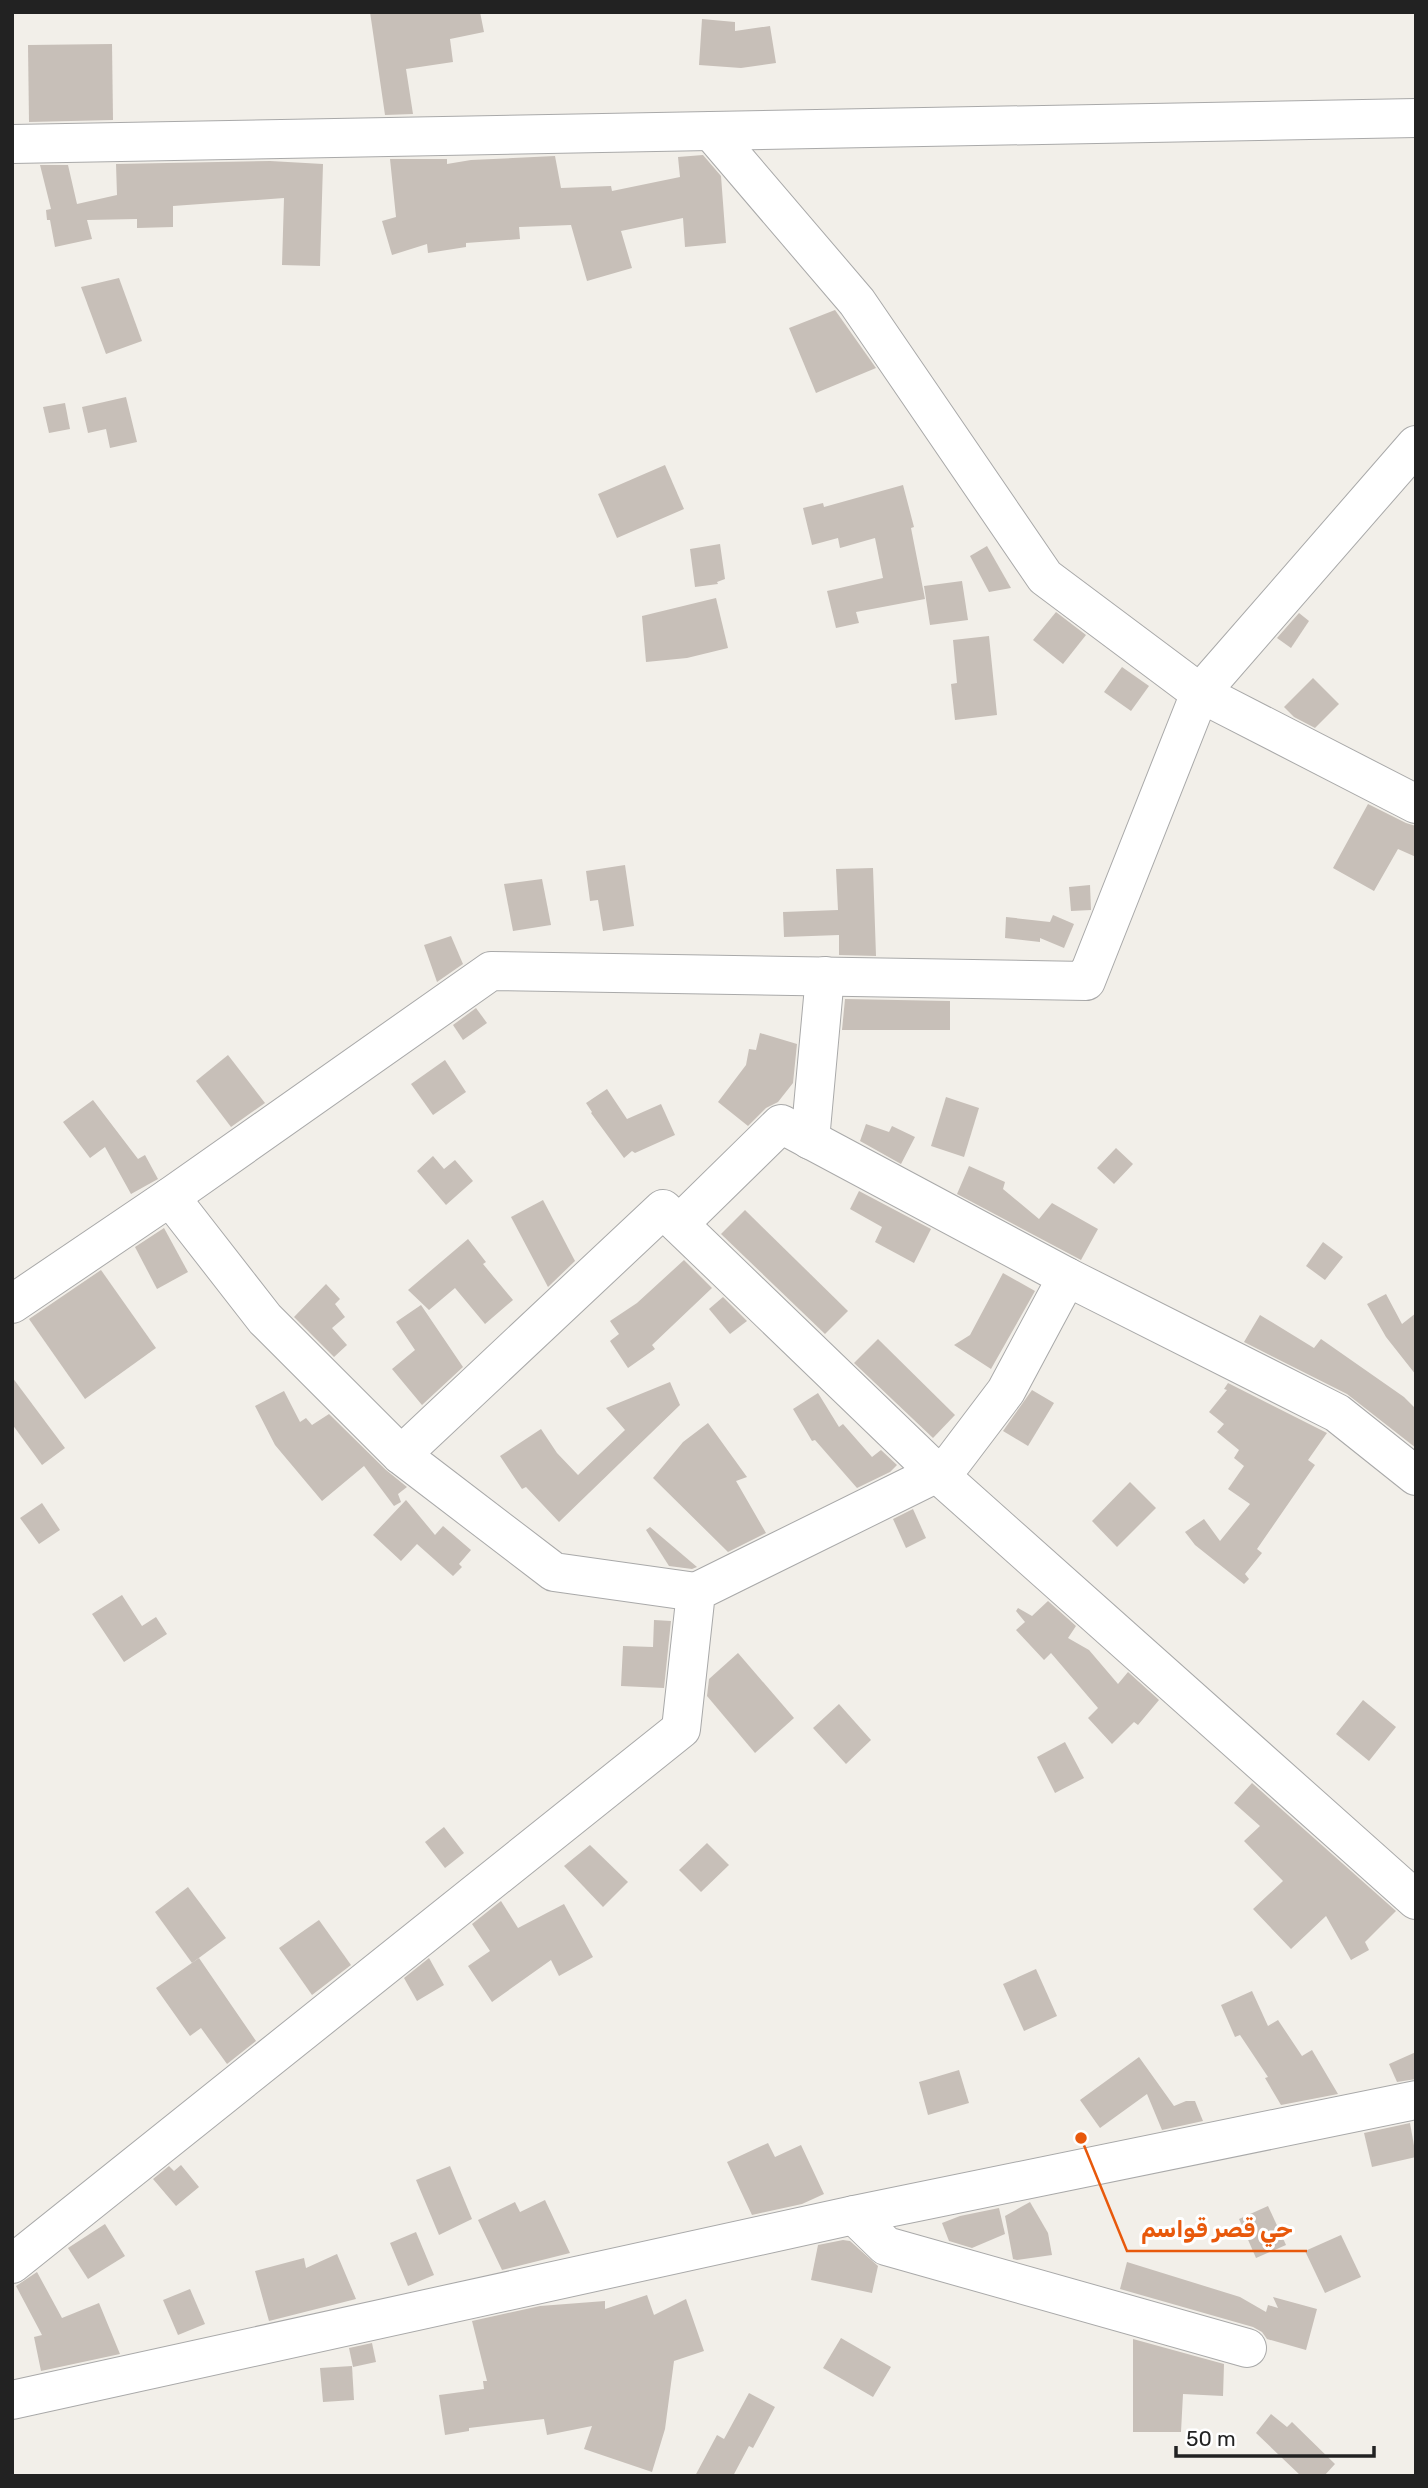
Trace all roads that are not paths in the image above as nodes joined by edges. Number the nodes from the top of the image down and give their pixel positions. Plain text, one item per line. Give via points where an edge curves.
1 (1416, 118) edge
2 (711, 131) junction
3 (12, 144) edge
4 (1416, 445) edge
5 (1200, 693) junction
6 (1416, 804) edge
7 (825, 976) junction
8 (810, 1140) junction
9 (170, 1197) junction
10 (679, 1224) junction
11 (1066, 1277) junction
12 (12, 1304) edge
13 (401, 1455) junction
14 (937, 1473) junction
15 (1416, 1476) edge
16 (696, 1592) junction
17 (1416, 1900) edge
18 (1416, 2100) edge
19 (855, 2215) junction
20 (12, 2264) edge
21 (1247, 2348) dead end
22 (12, 2400) edge

1 - 2 street
2 - 3 street
2 - 5 street via 857,302 1045,577
4 - 5 street
5 - 6 street
5 - 7 street via 1086,981
7 - 8 street
7 - 9 street via 491,971
8 - 10 street via 781,1124
8 - 11 street
9 - 12 street
9 - 13 street via 265,1319
10 - 13 street via 663,1209
10 - 14 street
11 - 14 street via 1006,1391 953,1461
11 - 15 street via 1337,1413
13 - 16 street via 554,1572
14 - 16 street
14 - 17 street
16 - 20 street via 681,1729
18 - 19 street
19 - 21 street via 886,2246
19 - 22 street

